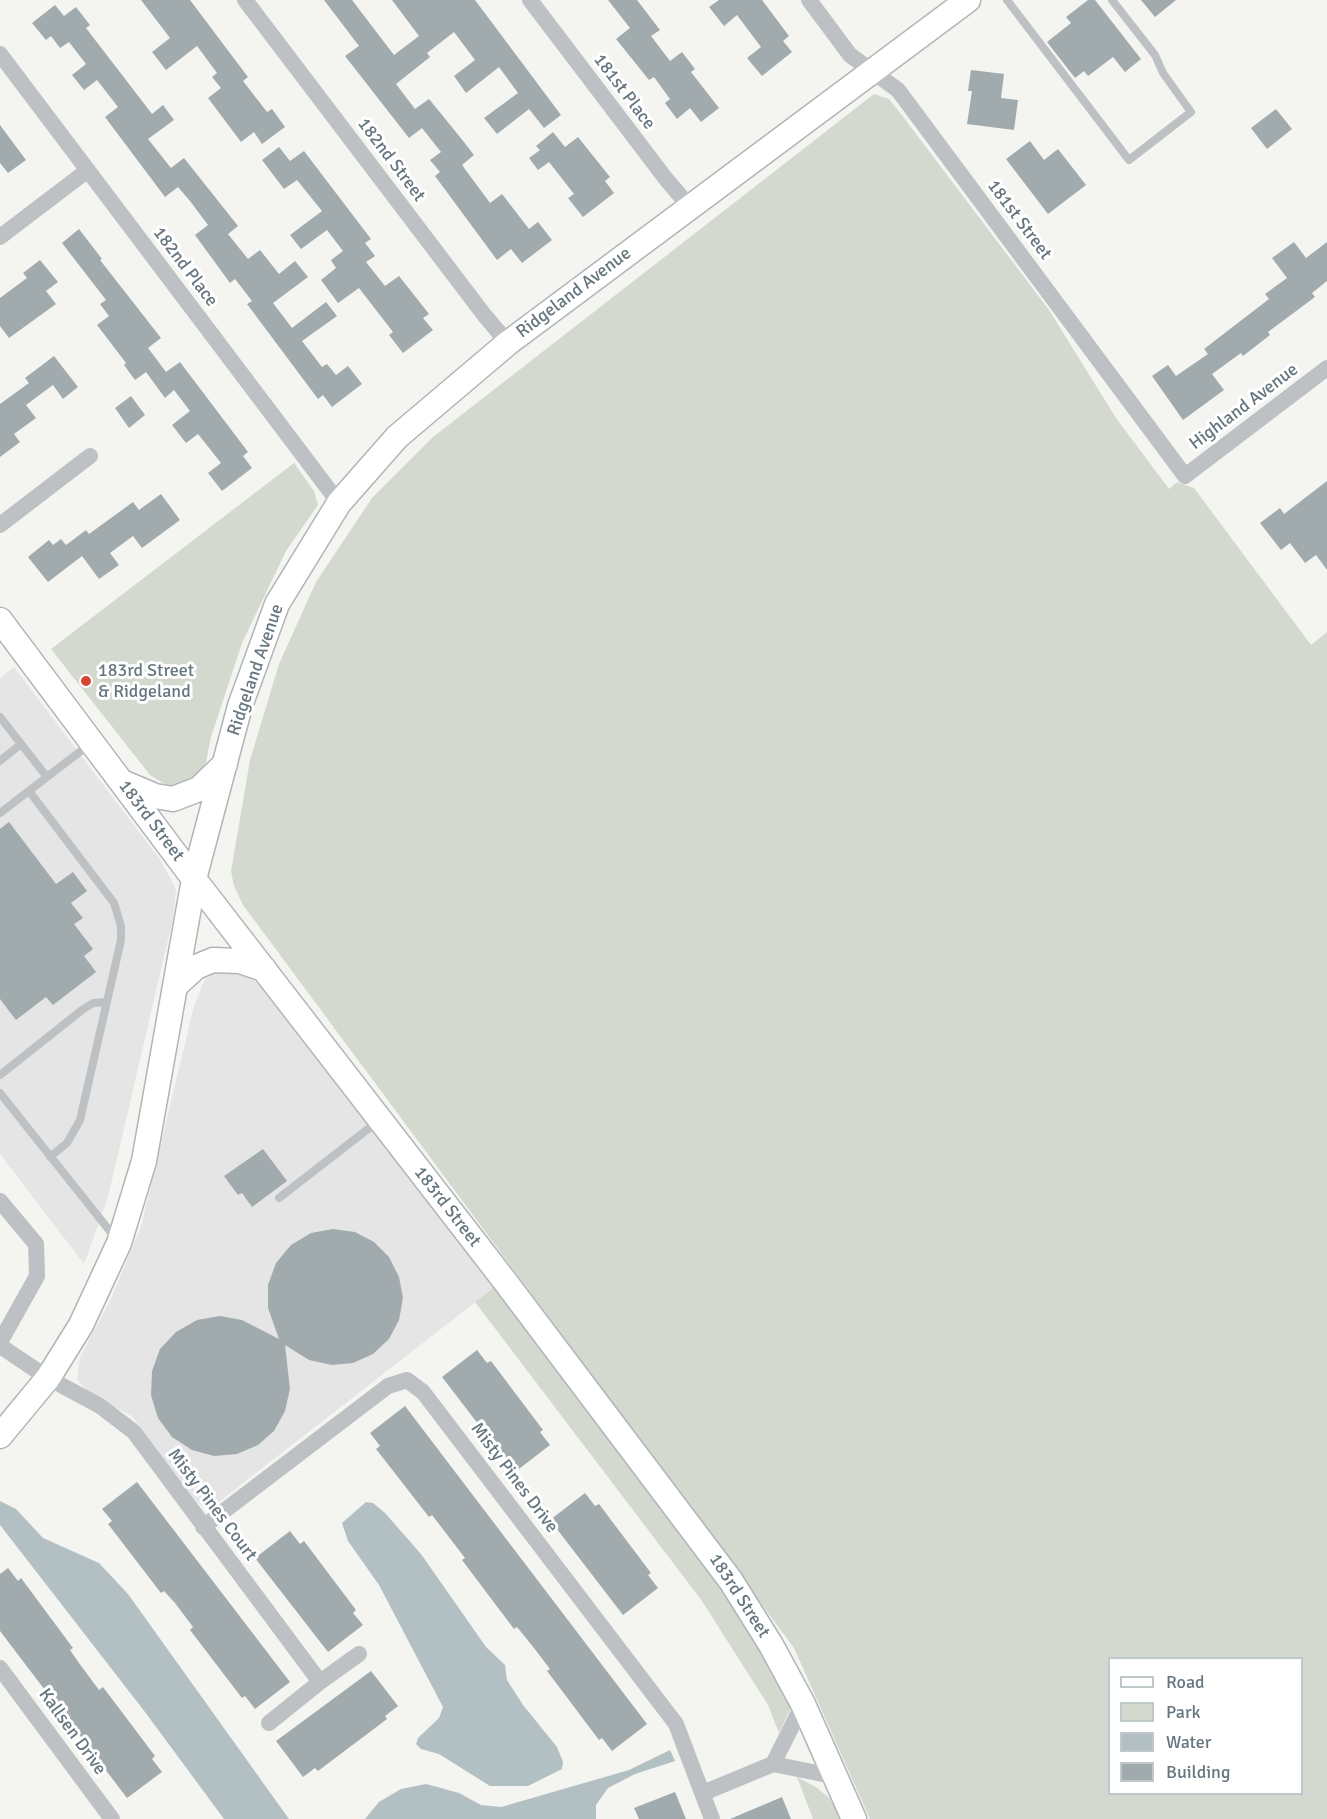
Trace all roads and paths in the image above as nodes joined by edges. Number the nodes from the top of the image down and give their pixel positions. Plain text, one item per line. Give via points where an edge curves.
1 (245, 0) edge
2 (530, 0) edge
3 (809, 0) edge
4 (968, 0) edge
5 (1008, 0) edge
6 (1112, 0) edge
7 (0, 54) edge
8 (874, 72) junction
9 (88, 170) junction
10 (689, 206) junction
11 (0, 237) edge
12 (508, 343) junction
13 (1327, 368) edge
14 (90, 456) dead end
15 (1185, 476) joint
16 (339, 502) junction
17 (0, 525) edge
18 (0, 620) edge
19 (0, 717) edge
20 (92, 742) junction
21 (21, 744) junction
22 (0, 761) edge
23 (225, 764) junction
24 (47, 777) junction
25 (121, 781) junction
26 (29, 791) junction
27 (0, 813) edge
28 (194, 879) junction
29 (264, 969) junction
30 (175, 986) junction
31 (107, 1002) junction
32 (0, 1075) edge
33 (0, 1093) edge
34 (380, 1120) junction
35 (50, 1157) junction
36 (279, 1198) dead end
37 (0, 1201) edge
38 (119, 1243) junction
39 (0, 1344) edge
40 (48, 1378) junction
41 (0, 1436) edge
42 (203, 1527) junction
43 (359, 1654) dead end
44 (0, 1668) edge
45 (320, 1682) junction
46 (803, 1704) junction
47 (269, 1723) dead end
48 (773, 1764) junction
49 (837, 1777) junction
50 (703, 1793) junction
51 (112, 1819) edge
52 (712, 1819) edge
53 (854, 1819) edge

1 - 12 street, 182nd Street
2 - 10 street, 181st Place
3 - 8 street, 181st Street via 850,55
4 - 8 street, Ridgeland Avenue
5 - 6 lane via 1129,160 1191,111 1163,73 1155,55
7 - 9 street, 182nd Place
8 - 10 street, Ridgeland Avenue
8 - 15 street, 181st Street via 898,90
9 - 11 street
9 - 16 street, 182nd Place
10 - 12 street, Ridgeland Avenue
12 - 16 street, Ridgeland Avenue via 397,437
13 - 15 street, Highland Avenue
14 - 17 street
16 - 23 street, Ridgeland Avenue via 277,603 240,706
18 - 20 street, 183rd Street
19 - 21 lane
20 - 24 lane
20 - 25 street, 183rd Street
21 - 22 lane
21 - 24 lane
23 - 25 street via 199,789 173,799 155,796
23 - 28 street, Ridgeland Avenue
24 - 26 lane
25 - 28 street, 183rd Street
26 - 27 lane
26 - 31 lane via 114,903 119,915 121,940
28 - 29 street, 183rd Street
28 - 30 street, Ridgeland Avenue
29 - 30 street via 240,961 213,960 196,967
29 - 34 street, 183rd Street
30 - 38 street, Ridgeland Avenue via 144,1161
31 - 32 lane via 93,1003 82,1010
31 - 35 lane via 80,1120 67,1143
33 - 35 lane
34 - 36 lane
34 - 46 street, 183rd Street via 700,1538 750,1610
35 - 38 lane
37 - 39 street via 36,1244 37,1276
38 - 40 street, Ridgeland Avenue via 81,1325
39 - 40 street, Misty Pines Court
40 - 41 street, Ridgeland Avenue
40 - 42 street, Misty Pines Court via 100,1406 134,1432
42 - 45 street, Misty Pines Court
42 - 50 street, Misty Pines Drive via 388,1386 407,1380 423,1392 676,1724
43 - 45 street
44 - 51 street, Kallsen Drive
45 - 47 street
46 - 48 street
46 - 49 street, 183rd Street
48 - 49 street
48 - 50 street
49 - 53 street, 183rd Street
50 - 52 street, Misty Pines Drive

